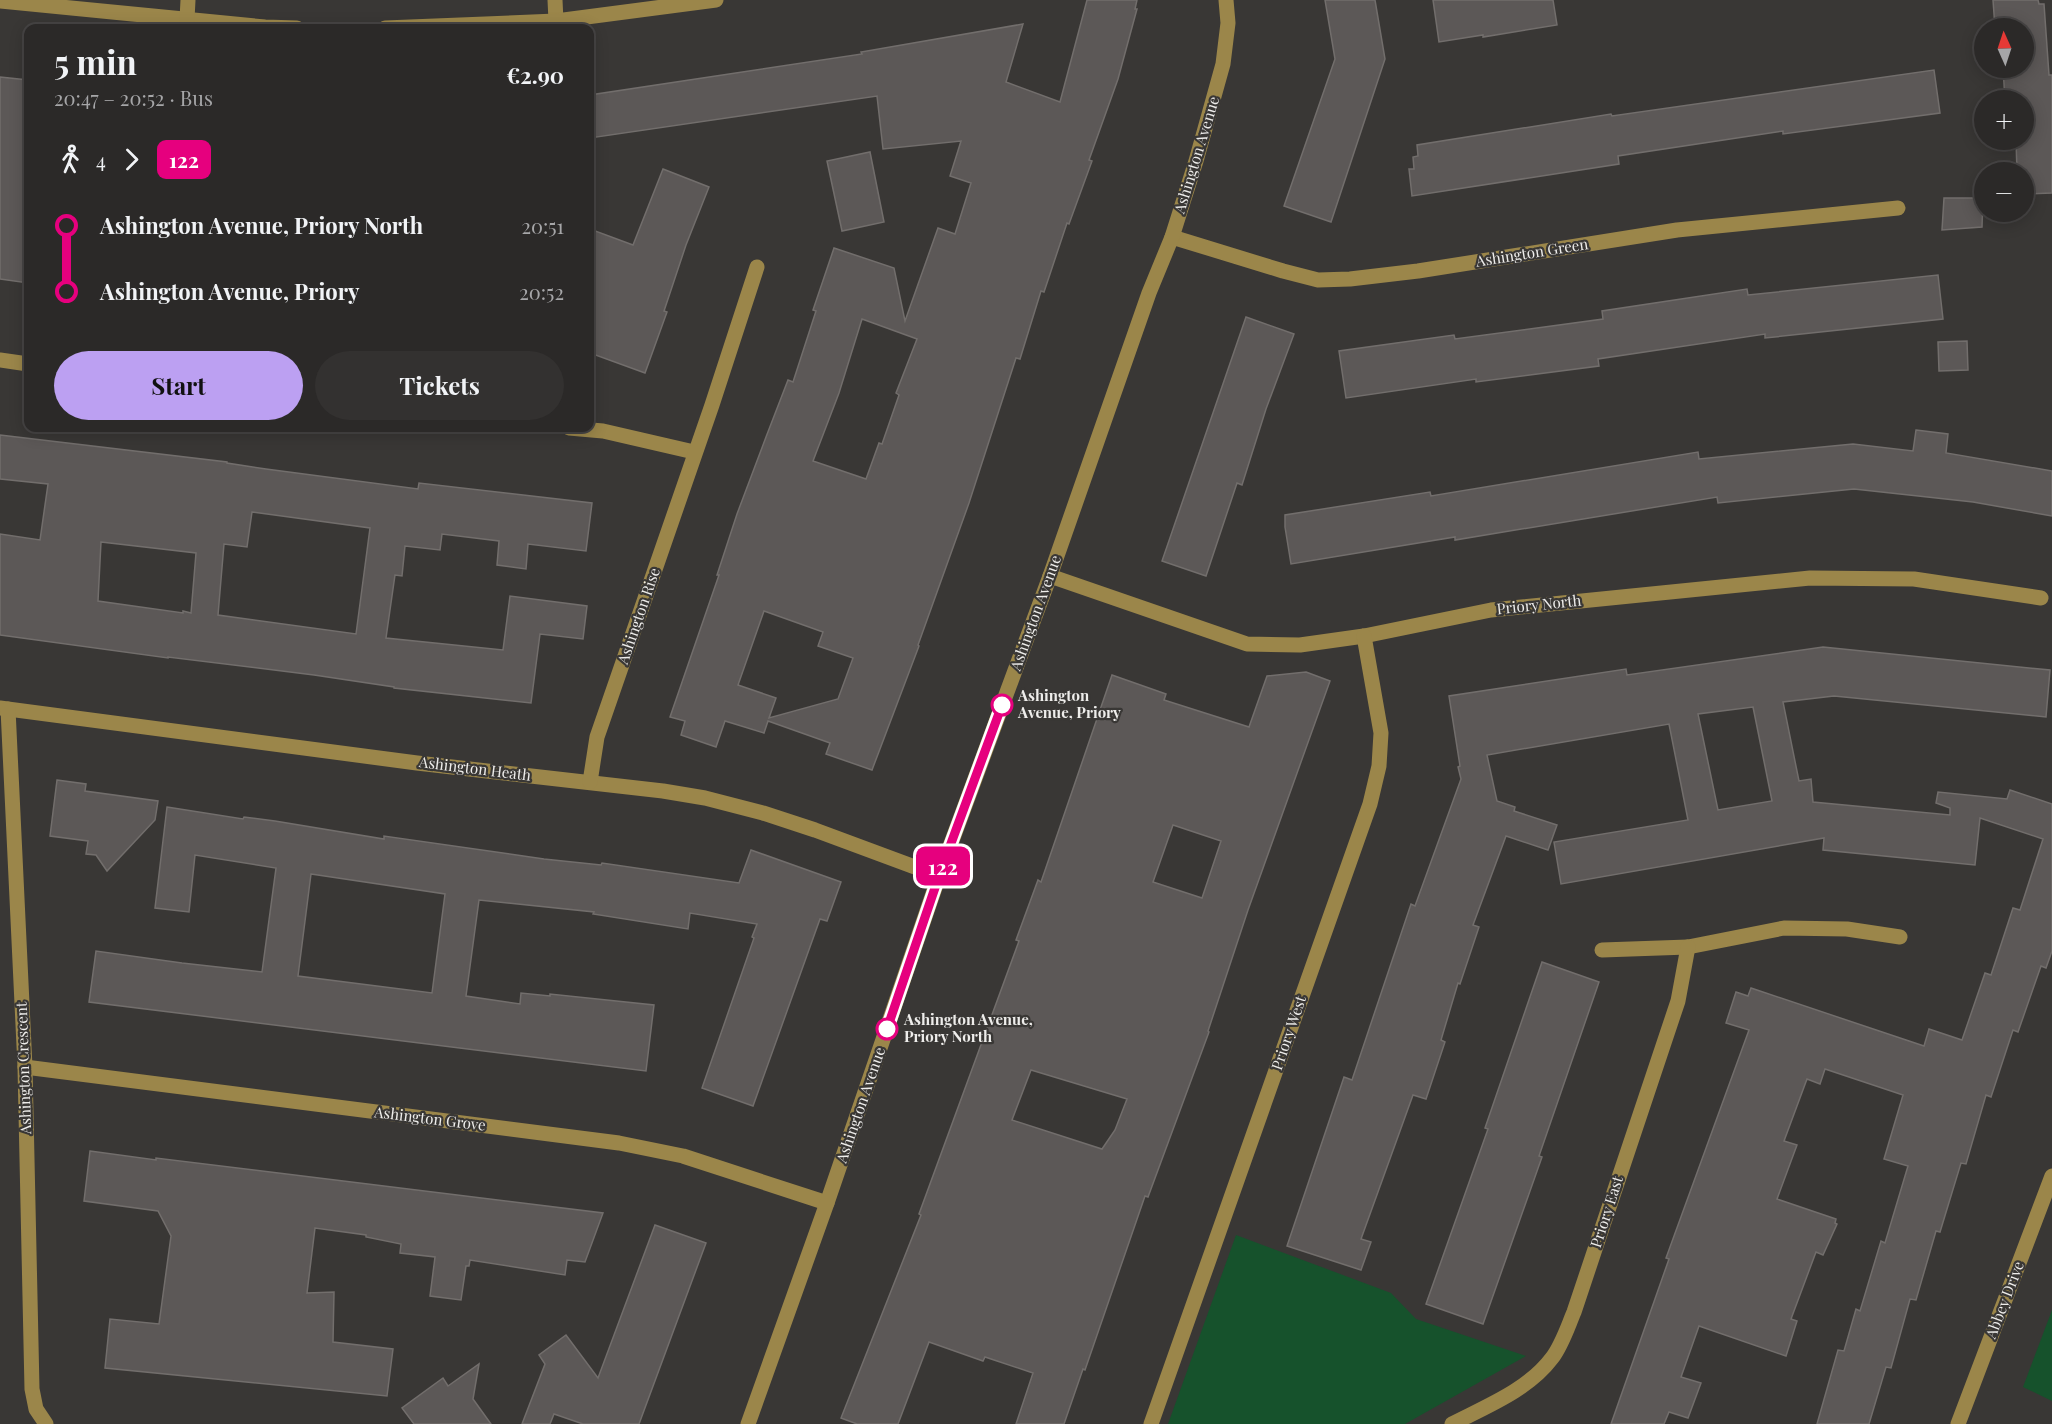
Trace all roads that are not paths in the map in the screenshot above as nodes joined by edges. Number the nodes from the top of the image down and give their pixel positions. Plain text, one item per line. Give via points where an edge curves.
1 (188, 0) edge
2 (555, 0) edge
3 (716, 0) edge
4 (1226, 0) edge
5 (0, 1) edge
6 (187, 19) junction
7 (556, 21) junction
8 (248, 24) edge
9 (483, 24) edge
10 (1898, 208) dead end
11 (1172, 237) junction
12 (757, 267) dead end
13 (0, 360) edge
14 (24, 363) edge
15 (594, 431) edge
16 (694, 452) junction
17 (1050, 576) junction
18 (2041, 598) dead end
19 (1364, 636) junction
20 (4, 708) edge
21 (590, 782) junction
22 (939, 876) junction
23 (1900, 937) dead end
24 (1688, 947) junction
25 (1602, 950) dead end
26 (26, 1067) junction
27 (2052, 1176) edge
28 (827, 1203) junction
29 (46, 1424) edge
30 (747, 1424) edge
31 (1151, 1424) edge
32 (1452, 1424) edge
33 (1958, 1424) edge

1 - 6 street
2 - 7 street
3 - 7 street
4 - 11 street, Ashington Avenue via 1228,23 1223,64
5 - 6 street
6 - 8 street
7 - 9 street
10 - 11 street, Ashington Green via 1677,230 1418,271 1318,280
11 - 17 street, Ashington Avenue
12 - 16 street, Ashington Rise
13 - 14 street
15 - 16 street
16 - 21 street, Ashington Rise via 597,737
17 - 19 street, Priory North via 1247,644 1300,645
17 - 22 street, Ashington Avenue
18 - 19 street, Priory North via 1914,579 1810,578 1491,610
19 - 31 street, Priory West via 1381,733 1379,766 1370,804
20 - 21 street, Ashington Heath
20 - 26 street, Ashington Crescent
21 - 22 street, Ashington Heath via 705,798 763,813
22 - 28 street, Ashington Avenue
23 - 24 street via 1847,929 1784,928
24 - 25 street
24 - 32 street, Priory East via 1678,1001 1574,1312 1554,1356 1509,1395
26 - 28 street, Ashington Grove via 619,1143 683,1156
26 - 29 street, Ashington Crescent via 32,1389 36,1409
27 - 33 street, Abbey Drive
28 - 30 street, Ashington Avenue

